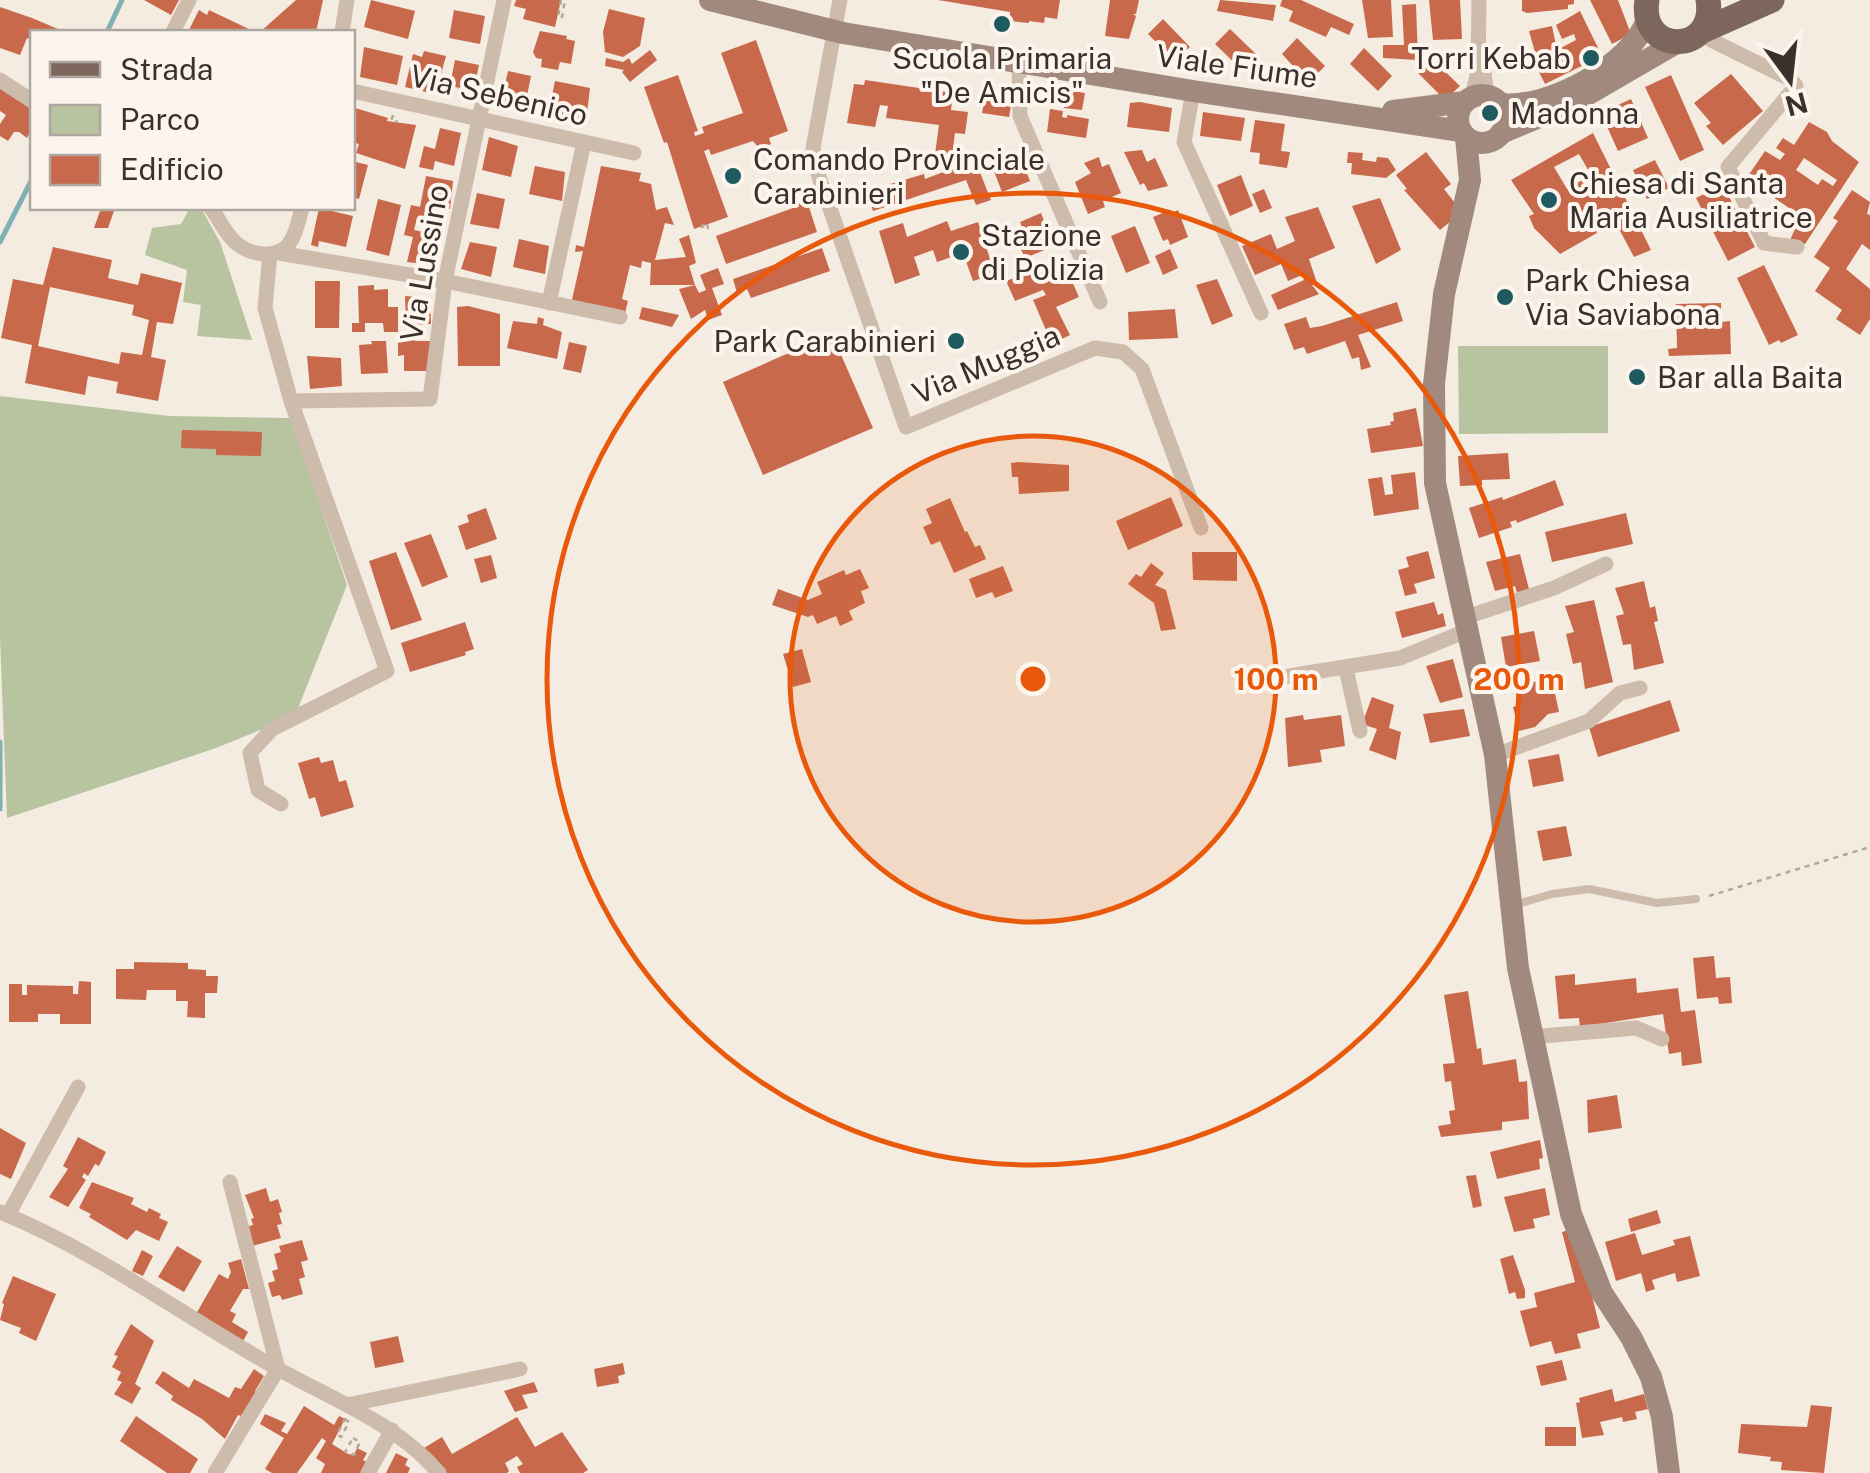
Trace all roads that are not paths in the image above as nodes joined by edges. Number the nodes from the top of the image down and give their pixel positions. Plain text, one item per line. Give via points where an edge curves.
1 (189, 0) edge
2 (347, 0) edge
3 (504, 0) edge
4 (710, 0) edge
5 (840, 0) edge
6 (1479, 0) edge
7 (1708, 0) edge
8 (1772, 0) edge
9 (1644, 8) edge
10 (174, 30) edge
11 (342, 30) edge
12 (834, 32) junction
13 (1693, 36) junction
14 (1019, 62) junction
15 (0, 80) edge
16 (1192, 91) junction
17 (355, 92) edge
18 (30, 100) edge
19 (1481, 100) junction
20 (1344, 112) junction
21 (480, 118) junction
22 (1464, 134) junction
23 (1498, 136) junction
24 (584, 142) junction
25 (634, 153) dead end
26 (1470, 180) junction
27 (213, 210) edge
28 (301, 210) edge
29 (1797, 247) dead end
30 (274, 253) junction
31 (444, 281) junction
32 (1100, 302) dead end
33 (549, 303) junction
34 (1261, 313) dead end
35 (620, 317) dead end
36 (291, 401) junction
37 (1201, 528) dead end
38 (1606, 564) dead end
39 (1465, 624) junction
40 (1346, 669) junction
41 (1283, 677) dead end
42 (1640, 688) dead end
43 (1360, 731) dead end
44 (1494, 755) junction
45 (281, 804) dead end
46 (1696, 900) road end
47 (1512, 905) junction
48 (1530, 1037) junction
49 (1662, 1039) dead end
50 (78, 1087) dead end
51 (230, 1182) dead end
52 (4, 1214) edge
53 (278, 1369) junction
54 (520, 1370) dead end
55 (347, 1405) junction
56 (392, 1430) junction
57 (215, 1473) edge
58 (368, 1473) edge
59 (439, 1473) edge
60 (1669, 1473) edge

1 - 10 street
2 - 11 street
3 - 21 street, Via Lussino
4 - 12 street, Viale Fiume
5 - 12 street
6 - 19 street
7 - 13 main road via 1710,12
8 - 13 main road
9 - 13 main road via 1659,36
9 - 19 street, Viale Fiume via 1642,32 1620,59 1596,74 1530,103
12 - 14 street, Viale Fiume
12 - 37 street, Via Muggia via 813,148 906,427 1096,348 1124,352 1142,369
13 - 23 street
13 - 29 street via 1796,86 1728,168 1764,242
14 - 16 street, Viale Fiume
14 - 32 street via 1020,116
15 - 18 street
16 - 20 street, Viale Fiume
16 - 34 street via 1184,142
17 - 21 street, Via Sebenico
19 - 20 street, Viale Fiume
19 - 22 street via 1458,116
19 - 23 street via 1506,118
20 - 22 street, Viale Fiume
21 - 24 street, Via Sebenico
21 - 31 street, Via Lussino
22 - 23 street via 1481,142
22 - 26 street
23 - 26 street
24 - 25 street, Via Sebenico
24 - 33 street
26 - 39 street via 1444,294 1434,384 1435,483
27 - 30 street via 232,240
28 - 30 street via 292,239
30 - 31 street
30 - 36 street via 265,308
31 - 33 street
31 - 36 street, Via Lussino via 430,399
33 - 35 street
36 - 45 street via 387,671 272,729 250,752 258,790
38 - 39 street
39 - 40 street via 1400,658
39 - 44 street
40 - 41 street
40 - 43 street
42 - 44 street via 1620,693 1588,720
44 - 47 street
46 - 47 lane via 1656,902 1588,888
47 - 48 street
48 - 49 street via 1636,1028
48 - 60 street via 1571,1214 1602,1293 1651,1377
50 - 52 street
51 - 53 street
52 - 53 street via 114,1268
53 - 55 street
53 - 57 street
54 - 55 street
55 - 56 street
56 - 58 street
56 - 59 street

